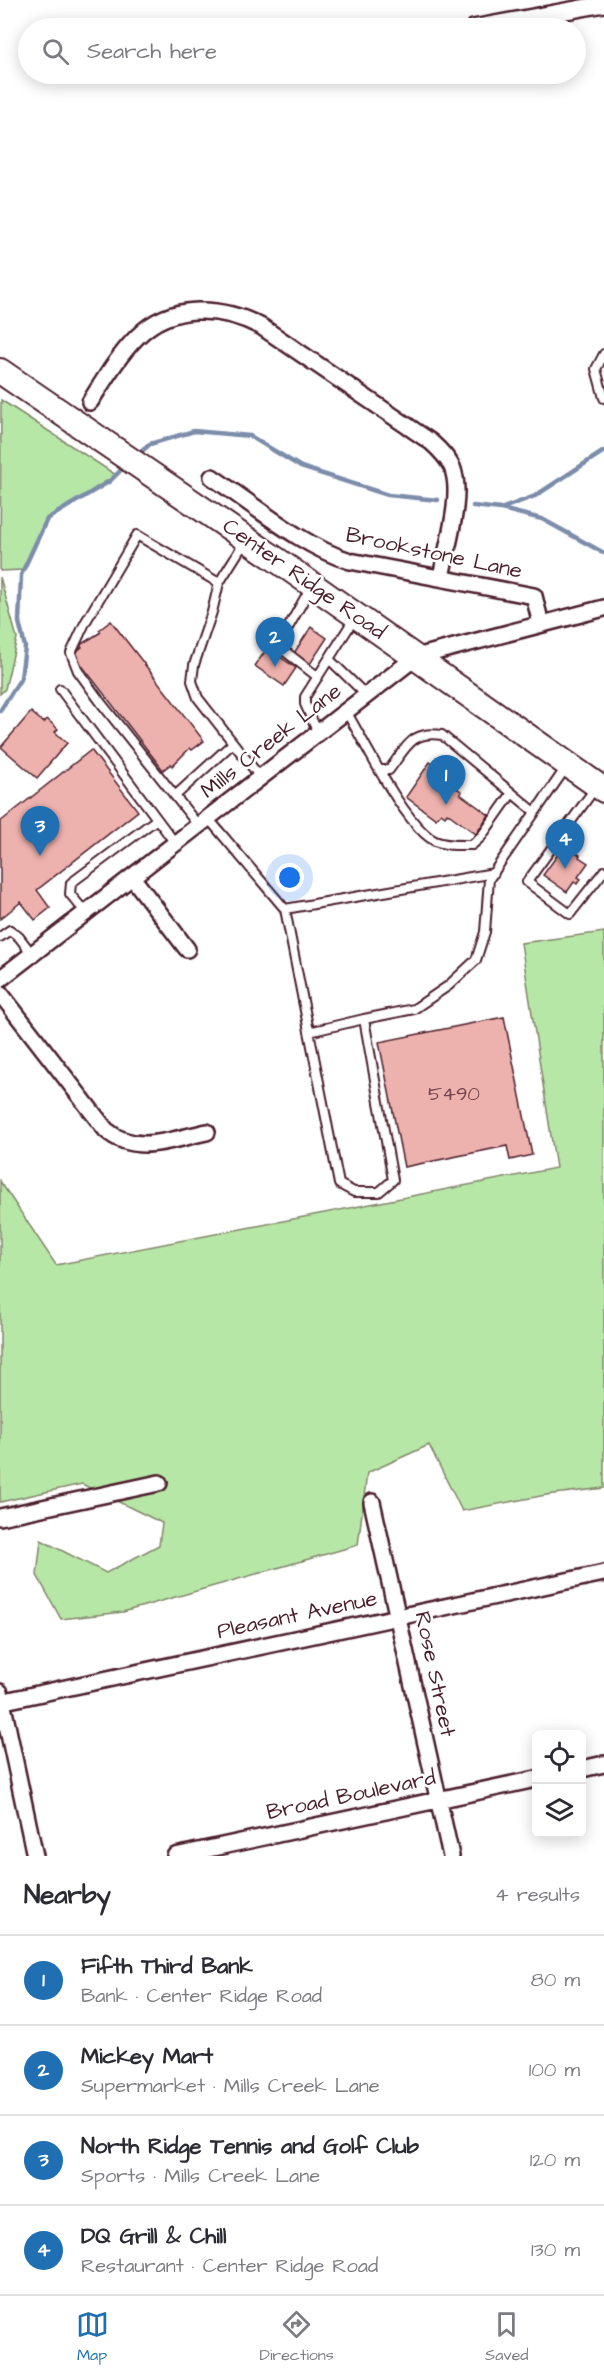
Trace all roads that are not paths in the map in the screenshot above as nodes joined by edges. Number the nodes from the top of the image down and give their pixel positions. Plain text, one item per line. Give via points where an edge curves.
1 (604, 4) edge
2 (528, 18) edge
3 (604, 354) edge
4 (0, 371) edge
5 (604, 398) edge
6 (90, 402) dead end
7 (212, 477) dead end
8 (247, 539) junction
9 (441, 578) junction
10 (219, 583) junction
11 (312, 584) junction
12 (604, 610) edge
13 (356, 615) junction
14 (541, 624) junction
15 (416, 657) junction
16 (329, 659) junction
17 (318, 677) junction
18 (60, 689) dead end
19 (366, 695) junction
20 (346, 711) junction
21 (318, 733) junction
22 (233, 744) junction
23 (568, 765) junction
24 (379, 770) junction
25 (260, 777) junction
26 (600, 788) edge
27 (512, 793) junction
28 (175, 796) junction
29 (535, 812) junction
30 (158, 819) junction
31 (203, 822) junction
32 (175, 843) junction
33 (604, 871) edge
34 (494, 873) junction
35 (132, 877) junction
36 (285, 909) junction
37 (86, 913) junction
38 (0, 938) edge
39 (187, 949) dead end
40 (32, 954) junction
41 (0, 979) edge
42 (0, 993) edge
43 (364, 1019) junction
44 (309, 1032) junction
45 (207, 1132) dead end
46 (159, 1484) dead end
47 (372, 1502) dead end
48 (0, 1517) edge
49 (604, 1573) edge
50 (399, 1617) junction
51 (1, 1698) edge
52 (604, 1764) edge
53 (586, 1768) edge
54 (532, 1780) edge
55 (440, 1799) junction
56 (35, 1856) edge
57 (175, 1856) edge
58 (451, 1856) edge

1 - 2 street
3 - 5 lane via 596,369
4 - 8 main road, Center Ridge Road
6 - 9 street via 138,335 159,321 183,312 204,310 224,312 262,327 444,453 452,468 456,501
7 - 9 street, Brookstone Lane via 331,555
8 - 10 lane
8 - 11 main road, Center Ridge Road
9 - 14 street, Brookstone Lane via 534,596
10 - 22 lane via 192,681 198,698
10 - 28 lane via 136,536 72,646 78,671
11 - 13 main road, Center Ridge Road
11 - 17 lane via 280,642 282,649
12 - 14 street, Mills Creek Lane
13 - 15 main road, Center Ridge Road
13 - 16 lane
14 - 15 street, Mills Creek Lane
15 - 19 street, Mills Creek Lane
15 - 23 main road, Center Ridge Road
16 - 17 lane
16 - 19 lane
17 - 21 lane via 305,697 305,704
18 - 30 lane
19 - 20 street, Mills Creek Lane
20 - 21 street, Mills Creek Lane
20 - 24 lane
21 - 25 street, Mills Creek Lane
22 - 25 lane
22 - 28 lane
23 - 26 main road, Center Ridge Road
23 - 29 lane
24 - 27 lane via 389,770 415,736 442,735
24 - 27 lane via 419,827 434,841 454,845 472,845 482,837
25 - 31 street, Mills Creek Lane
26 - 33 lane via 527,882 570,914
27 - 29 lane
28 - 31 lane
29 - 34 lane
30 - 32 lane
30 - 37 lane via 71,883 70,894
31 - 32 street, Mills Creek Lane
31 - 36 lane
32 - 35 street, Mills Creek Lane
34 - 36 lane
34 - 43 lane via 489,879 485,932 476,960 448,986 414,1009
35 - 37 street, Mills Creek Lane
35 - 39 street
36 - 44 lane
37 - 40 street, Mills Creek Lane
38 - 40 lane via 10,930
40 - 41 street, Mills Creek Lane
42 - 45 street via 115,1138 138,1145
43 - 44 lane
43 - 44 lane via 393,1180 380,1192 354,1192 339,1184
46 - 48 street
47 - 50 street, Rose Street
49 - 50 street, Pleasant Avenue
50 - 51 street, Pleasant Avenue
50 - 55 street, Rose Street
51 - 56 street
52 - 53 street
54 - 55 street, Broad Boulevard
55 - 57 street, Broad Boulevard
55 - 58 street, Rose Street

